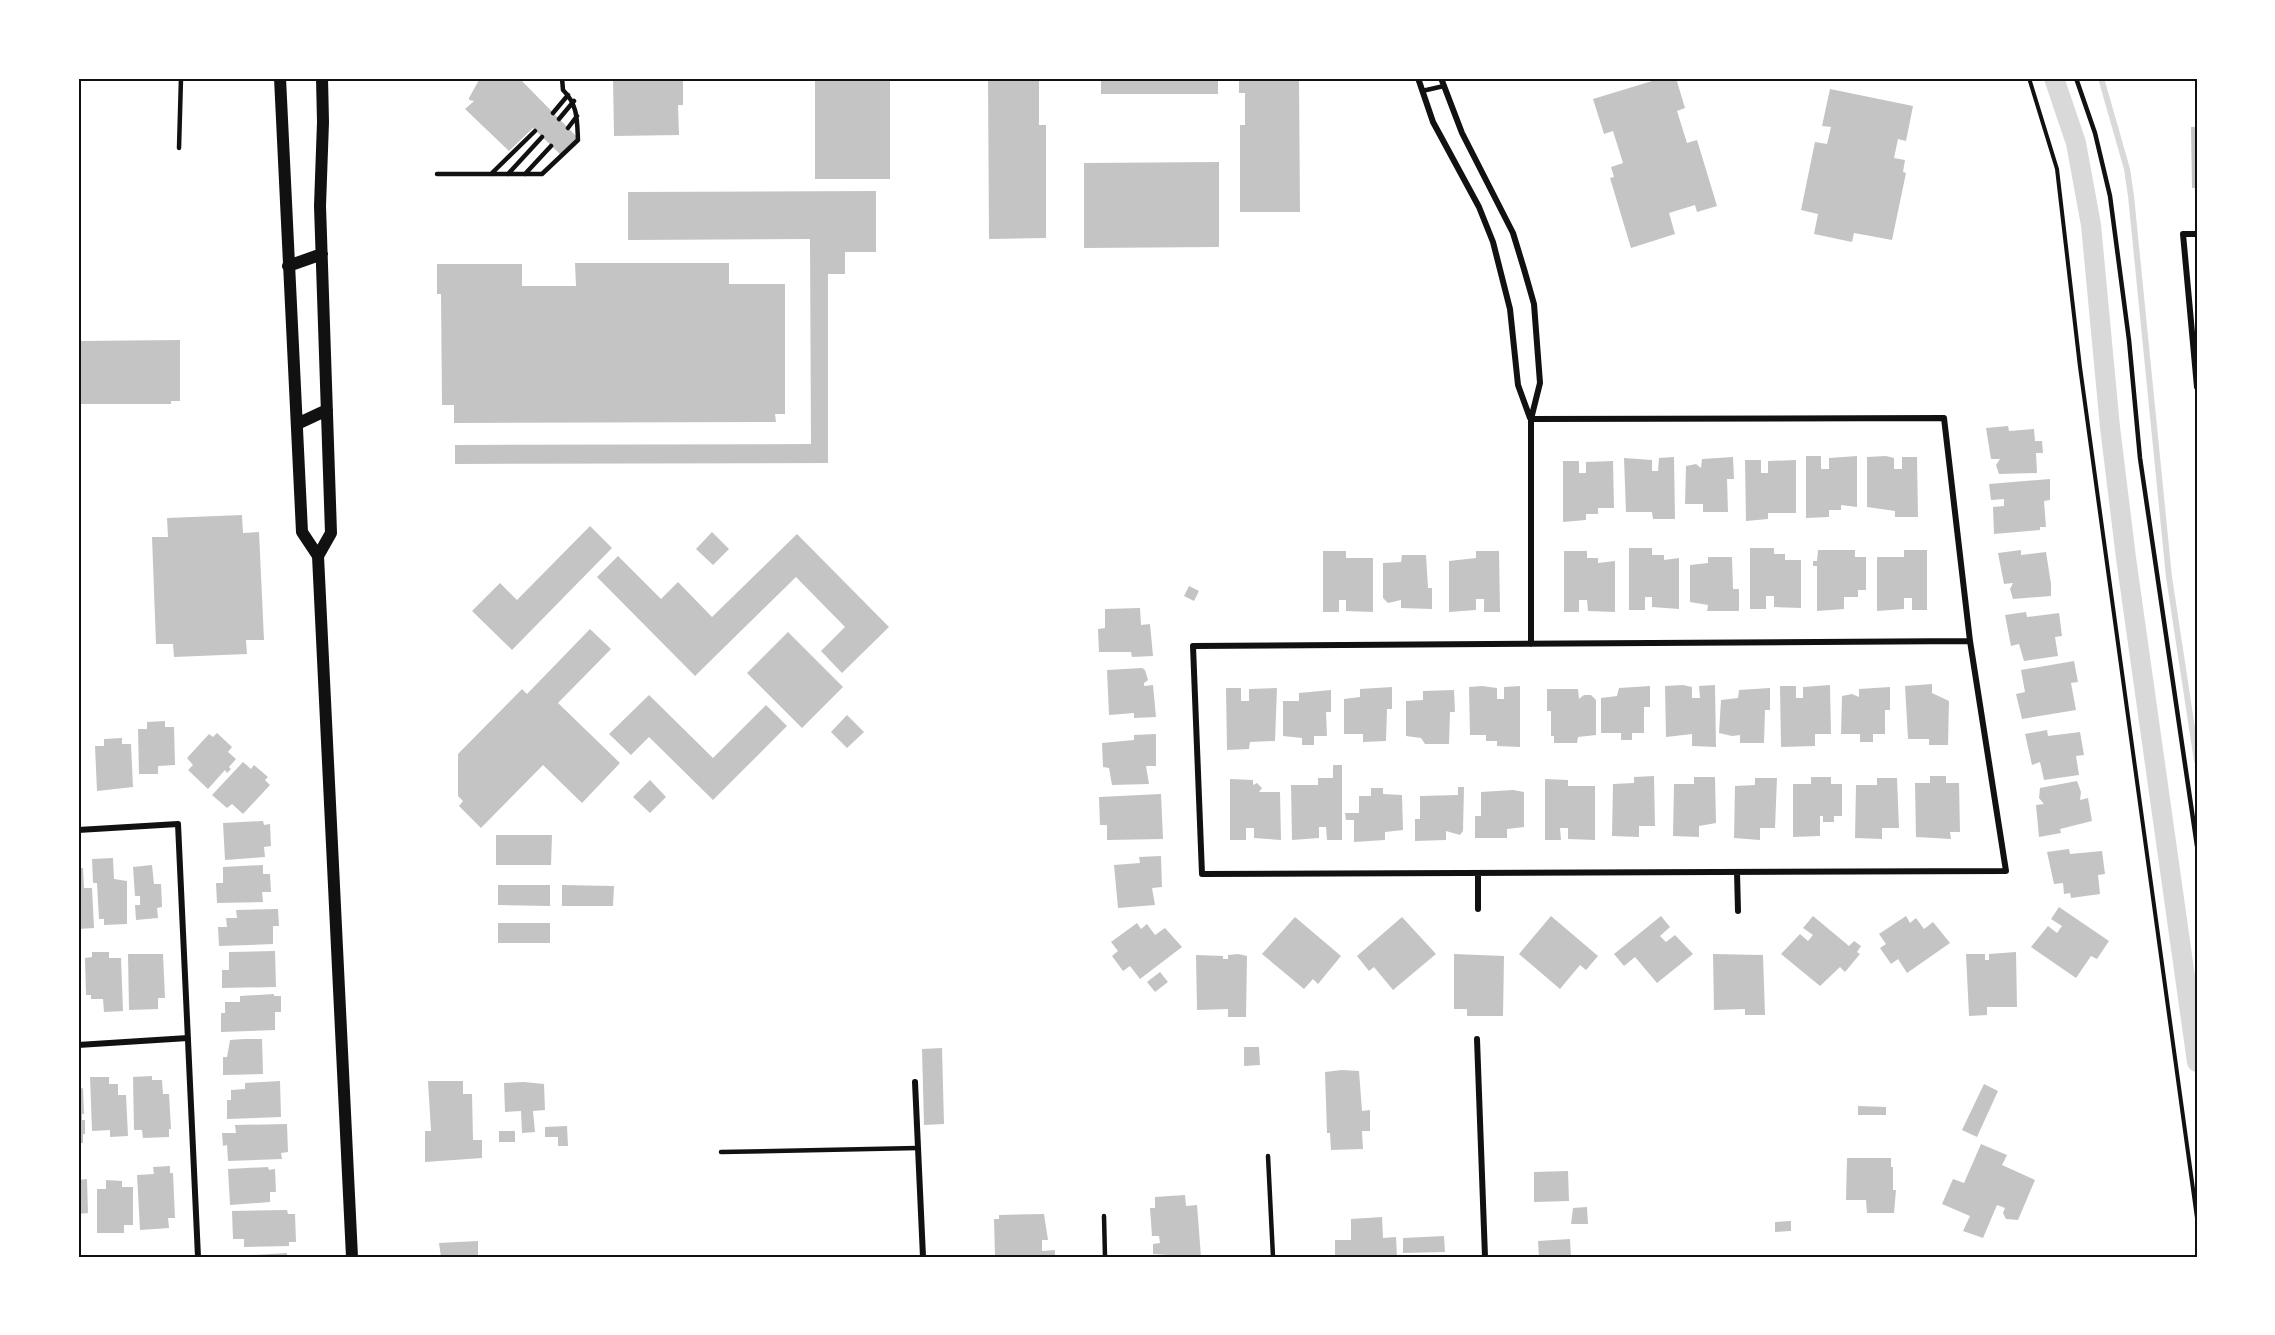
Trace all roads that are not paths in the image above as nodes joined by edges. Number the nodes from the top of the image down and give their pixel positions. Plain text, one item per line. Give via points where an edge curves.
1 (182, 78) edge
2 (280, 78) edge
3 (322, 78) edge
4 (562, 78) edge
5 (1418, 78) edge
6 (1441, 78) edge
7 (2076, 78) edge
8 (1444, 86) junction
9 (1422, 91) junction
10 (568, 95) junction
11 (574, 101) junction
12 (553, 113) dead end
13 (577, 116) junction
14 (559, 119) dead end
15 (567, 128) dead end
16 (535, 131) dead end
17 (542, 137) dead end
18 (551, 146) dead end
19 (179, 148) dead end
20 (437, 174) dead end
21 (491, 174) junction
22 (508, 174) junction
23 (525, 174) junction
24 (2197, 234) edge
25 (322, 254) junction
26 (288, 266) junction
27 (2197, 387) edge
28 (327, 410) junction
29 (1531, 419) junction
30 (297, 424) junction
31 (318, 556) junction
32 (1970, 641) junction
33 (1531, 644) junction
34 (78, 830) edge
35 (2197, 846) edge
36 (1737, 872) junction
37 (1478, 873) junction
38 (1478, 909) dead end
39 (1738, 911) dead end
40 (188, 1038) junction
41 (1477, 1039) dead end
42 (78, 1045) edge
43 (915, 1082) dead end
44 (918, 1148) junction
45 (721, 1152) dead end
46 (1268, 1156) dead end
47 (1104, 1216) dead end
48 (198, 1257) edge
49 (352, 1257) edge
50 (923, 1257) edge
51 (1105, 1257) edge
52 (1273, 1257) edge
53 (1485, 1257) edge

1 - 19 lane
2 - 26 main road
3 - 25 main road
4 - 10 lane via 563,90
5 - 9 street
6 - 8 street
7 - 35 lane via 2095,133 2110,196 2140,458
8 - 9 lane
8 - 29 street via 1462,133 1513,233 1529,287 1540,383
9 - 29 street via 1444,146 1479,207 1493,242 1510,309 1518,385
10 - 11 lane
10 - 12 lane
11 - 13 lane
11 - 14 lane
13 - 15 lane
13 - 23 lane via 578,140 542,174
16 - 21 lane
17 - 22 lane
18 - 23 lane
20 - 21 lane
21 - 22 lane
22 - 23 lane
24 - 27 street via 2183,234
25 - 26 main road
25 - 28 main road
26 - 30 main road
28 - 30 main road
28 - 31 main road via 331,533
29 - 32 street via 1944,418
29 - 33 street
30 - 31 main road via 302,532
31 - 49 main road
32 - 33 street
32 - 36 street via 2006,871
33 - 37 street via 1193,646 1202,873
34 - 40 street via 178,824
36 - 37 street
36 - 39 street
37 - 38 street
40 - 42 street
40 - 48 street
41 - 53 street
43 - 44 street
44 - 45 lane
44 - 50 street
46 - 52 lane
47 - 51 lane

